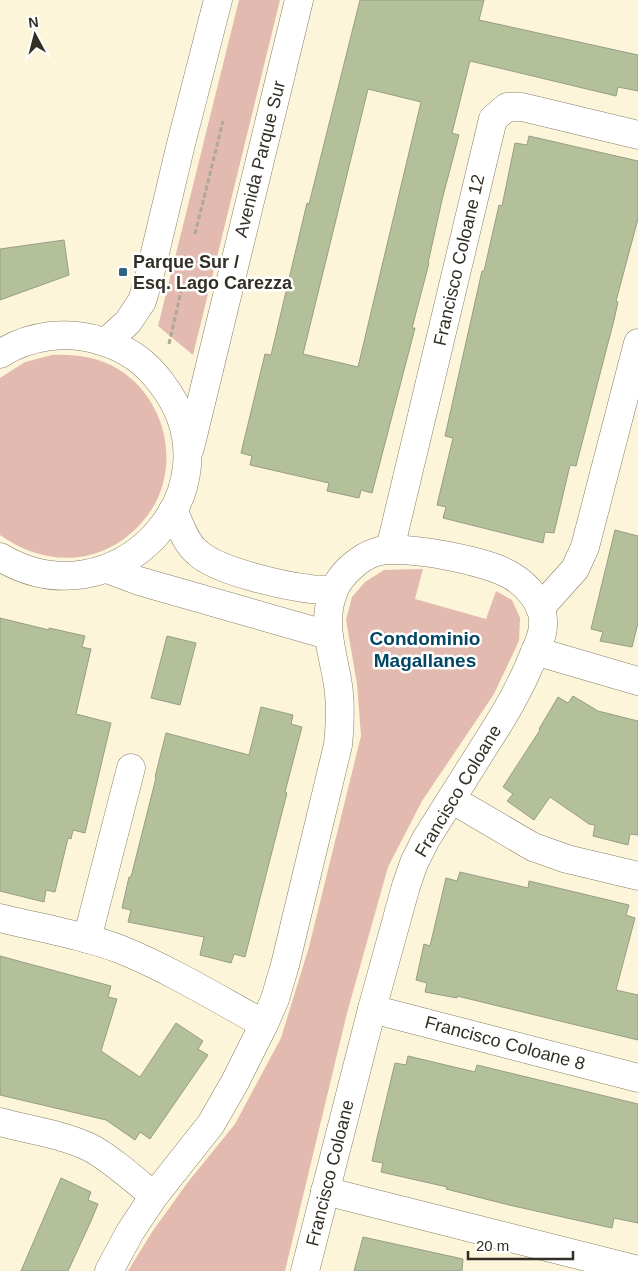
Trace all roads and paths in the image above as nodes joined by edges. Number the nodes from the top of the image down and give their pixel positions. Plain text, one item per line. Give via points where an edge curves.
1 (218, 0) edge
2 (299, 0) edge
3 (224, 115) dead end
4 (638, 135) edge
5 (194, 237) dead end
6 (183, 284) dead end
7 (106, 342) junction
8 (638, 343) edge
9 (167, 349) dead end
10 (0, 354) edge
11 (186, 464) junction
12 (173, 510) junction
13 (390, 549) junction
14 (0, 557) edge
15 (107, 569) junction
16 (334, 590) junction
17 (540, 608) junction
18 (328, 635) junction
19 (536, 651) junction
20 (638, 682) edge
21 (131, 768) dead end
22 (451, 800) junction
23 (638, 876) edge
24 (0, 918) edge
25 (87, 939) junction
26 (372, 1009) junction
27 (264, 1024) junction
28 (638, 1078) edge
29 (0, 1122) edge
30 (325, 1191) junction
31 (154, 1196) junction
32 (638, 1270) edge
33 (109, 1271) edge
34 (305, 1271) edge

1 - 7 street via 142,301 128,322
2 - 11 street, Avenida Parque Sur
3 - 5 path
4 - 13 street, Francisco Coloane 12 via 522,107 507,107 493,119
6 - 9 path
7 - 10 street via 76,335 46,337
7 - 11 street via 134,356 166,389 184,432
8 - 17 street via 585,547 575,569
11 - 12 street
12 - 15 street via 146,546
12 - 16 street via 189,543 209,561 285,584
13 - 16 street, Francisco Coloane via 369,555 346,571
13 - 17 street, Francisco Coloane via 426,552 502,571 528,589
14 - 15 street via 28,571 60,576
15 - 18 street via 148,584
16 - 18 street, Francisco Coloane
17 - 19 street, Francisco Coloane via 544,625
18 - 27 street, Francisco Coloane via 340,701 338,745 275,1000
19 - 20 street
19 - 22 street, Francisco Coloane via 512,702
21 - 25 street
22 - 23 street via 533,847 567,859
22 - 26 street, Francisco Coloane via 414,863
24 - 25 street
25 - 27 street via 144,960
26 - 28 street, Francisco Coloane 8
26 - 30 street, Francisco Coloane
27 - 31 street, Francisco Coloane via 210,1124
29 - 31 street via 90,1148
30 - 32 street
30 - 34 street, Francisco Coloane
31 - 33 street, Francisco Coloane

